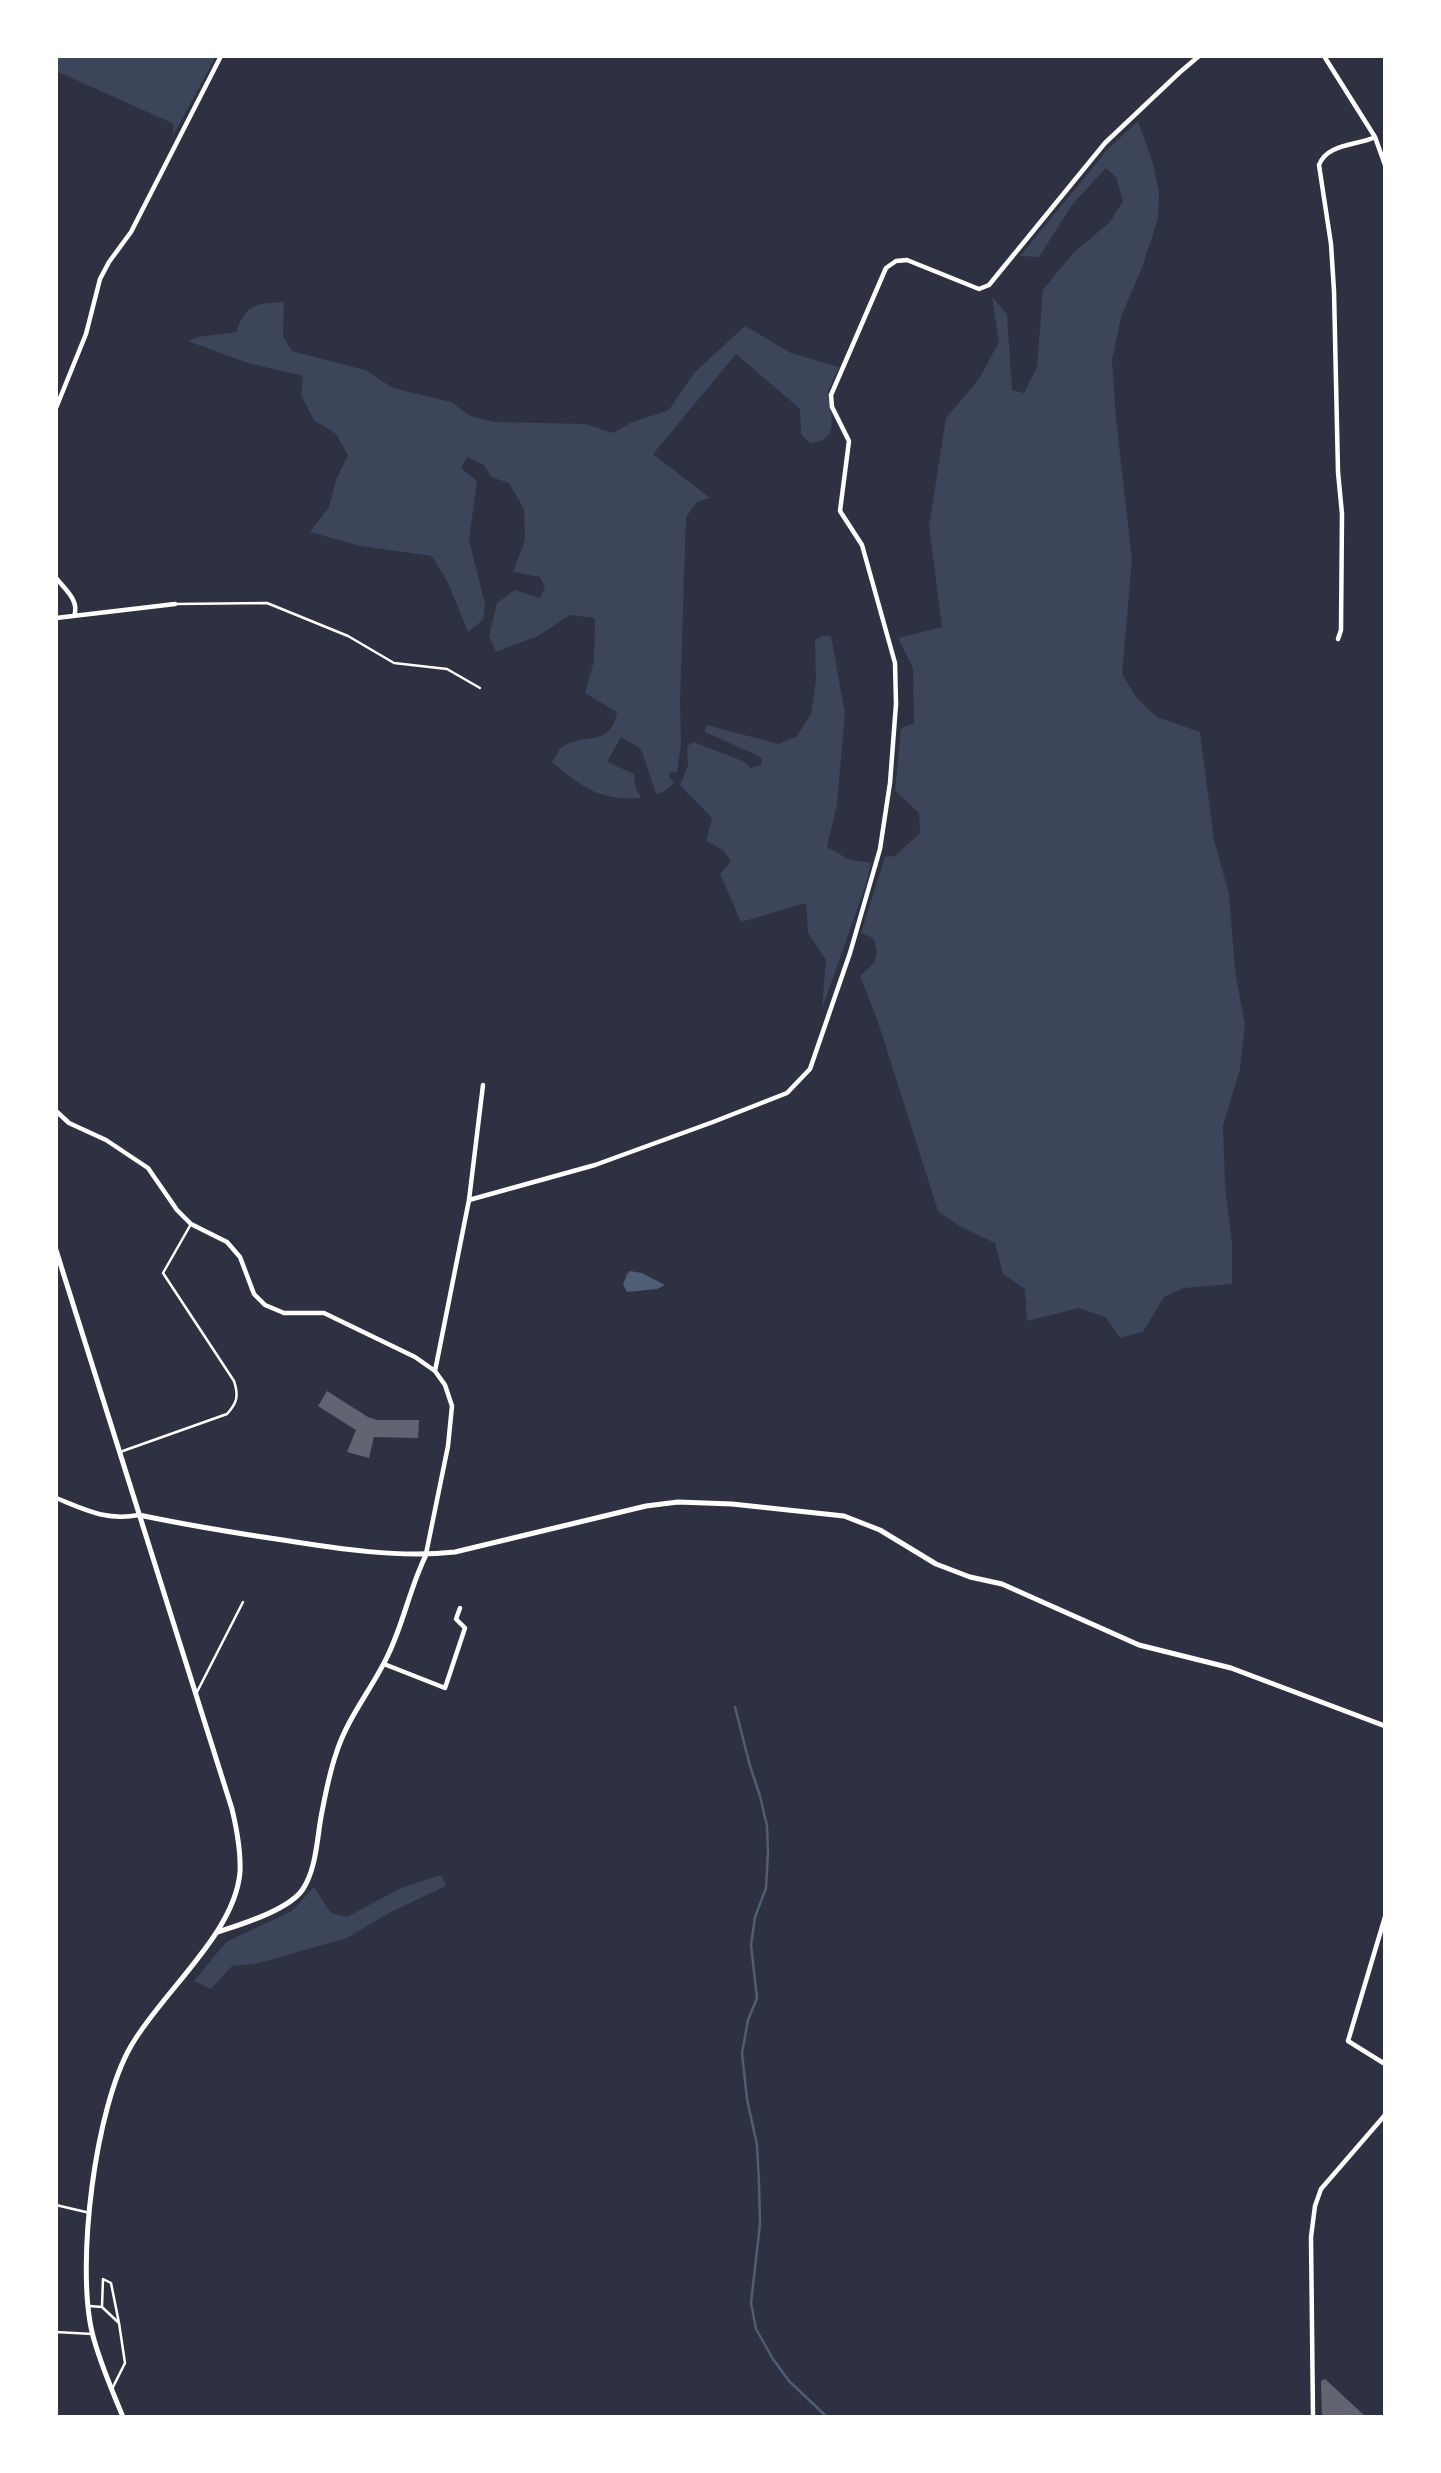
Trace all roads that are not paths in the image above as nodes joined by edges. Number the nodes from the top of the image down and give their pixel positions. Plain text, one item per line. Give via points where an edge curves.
1 (221, 56) edge
2 (1199, 56) edge
3 (1324, 56) edge
4 (1375, 137) junction
5 (1385, 165) edge
6 (56, 408) edge
7 (56, 578) edge
8 (175, 604) joint
9 (73, 617) junction
10 (56, 618) edge
11 (1338, 639) dead end
12 (480, 688) dead end
13 (483, 1085) dead end
14 (56, 1111) edge
15 (469, 1200) junction
16 (191, 1224) junction
17 (56, 1250) edge
18 (435, 1371) junction
19 (120, 1452) junction
20 (56, 1498) edge
21 (139, 1516) junction
22 (426, 1555) junction
23 (243, 1602) dead end
24 (460, 1608) dead end
25 (384, 1664) junction
26 (195, 1696) junction
27 (1385, 1726) edge
28 (1385, 1916) edge
29 (218, 1932) junction
30 (1385, 2064) edge
31 (1385, 2115) edge
32 (56, 2205) edge
33 (90, 2213) junction
34 (87, 2306) junction
35 (102, 2307) junction
36 (119, 2323) junction
37 (57, 2331) edge
38 (92, 2334) junction
39 (112, 2389) junction
40 (123, 2417) edge
41 (1313, 2417) edge

1 - 6 street via 131,232 100,279 86,334
2 - 15 street via 1105,143 989,285 979,289 907,260 886,268 831,395 849,441 840,510 862,545 895,663 896,704 880,849 810,1069 787,1093 713,1122 595,1165
3 - 4 street
4 - 5 street
4 - 11 street via 1328,152 1319,165 1334,291 1342,514
7 - 9 street via 75,604
8 - 9 street
8 - 12 lane via 267,603 348,636 394,663 447,669
9 - 10 street
13 - 15 street
14 - 16 street via 148,1168
15 - 18 street
16 - 18 street via 227,1242 240,1256 254,1294 265,1305 284,1312 324,1312
16 - 19 lane via 163,1273 234,1381 236,1404 226,1414
17 - 19 street
18 - 22 street via 452,1406
19 - 21 street
20 - 21 street via 102,1516
21 - 22 street via 343,1550
21 - 26 street
22 - 25 street
22 - 27 street via 678,1502 844,1516 880,1530 936,1564 1002,1584 1139,1645 1231,1668
23 - 26 lane
24 - 25 street via 456,1619 465,1628 445,1688
25 - 29 street via 339,1743 315,1856 301,1892 278,1908
26 - 29 street via 240,1843 240,1874
28 - 30 street via 1348,2041
29 - 33 street via 130,2047 110,2096 97,2150
31 - 41 street via 1321,2189 1314,2206
32 - 33 lane
33 - 34 street
34 - 35 lane
34 - 38 street
35 - 36 lane
35 - 36 lane via 103,2279 111,2283
36 - 39 lane via 125,2363
37 - 38 lane
38 - 39 street
39 - 40 street

